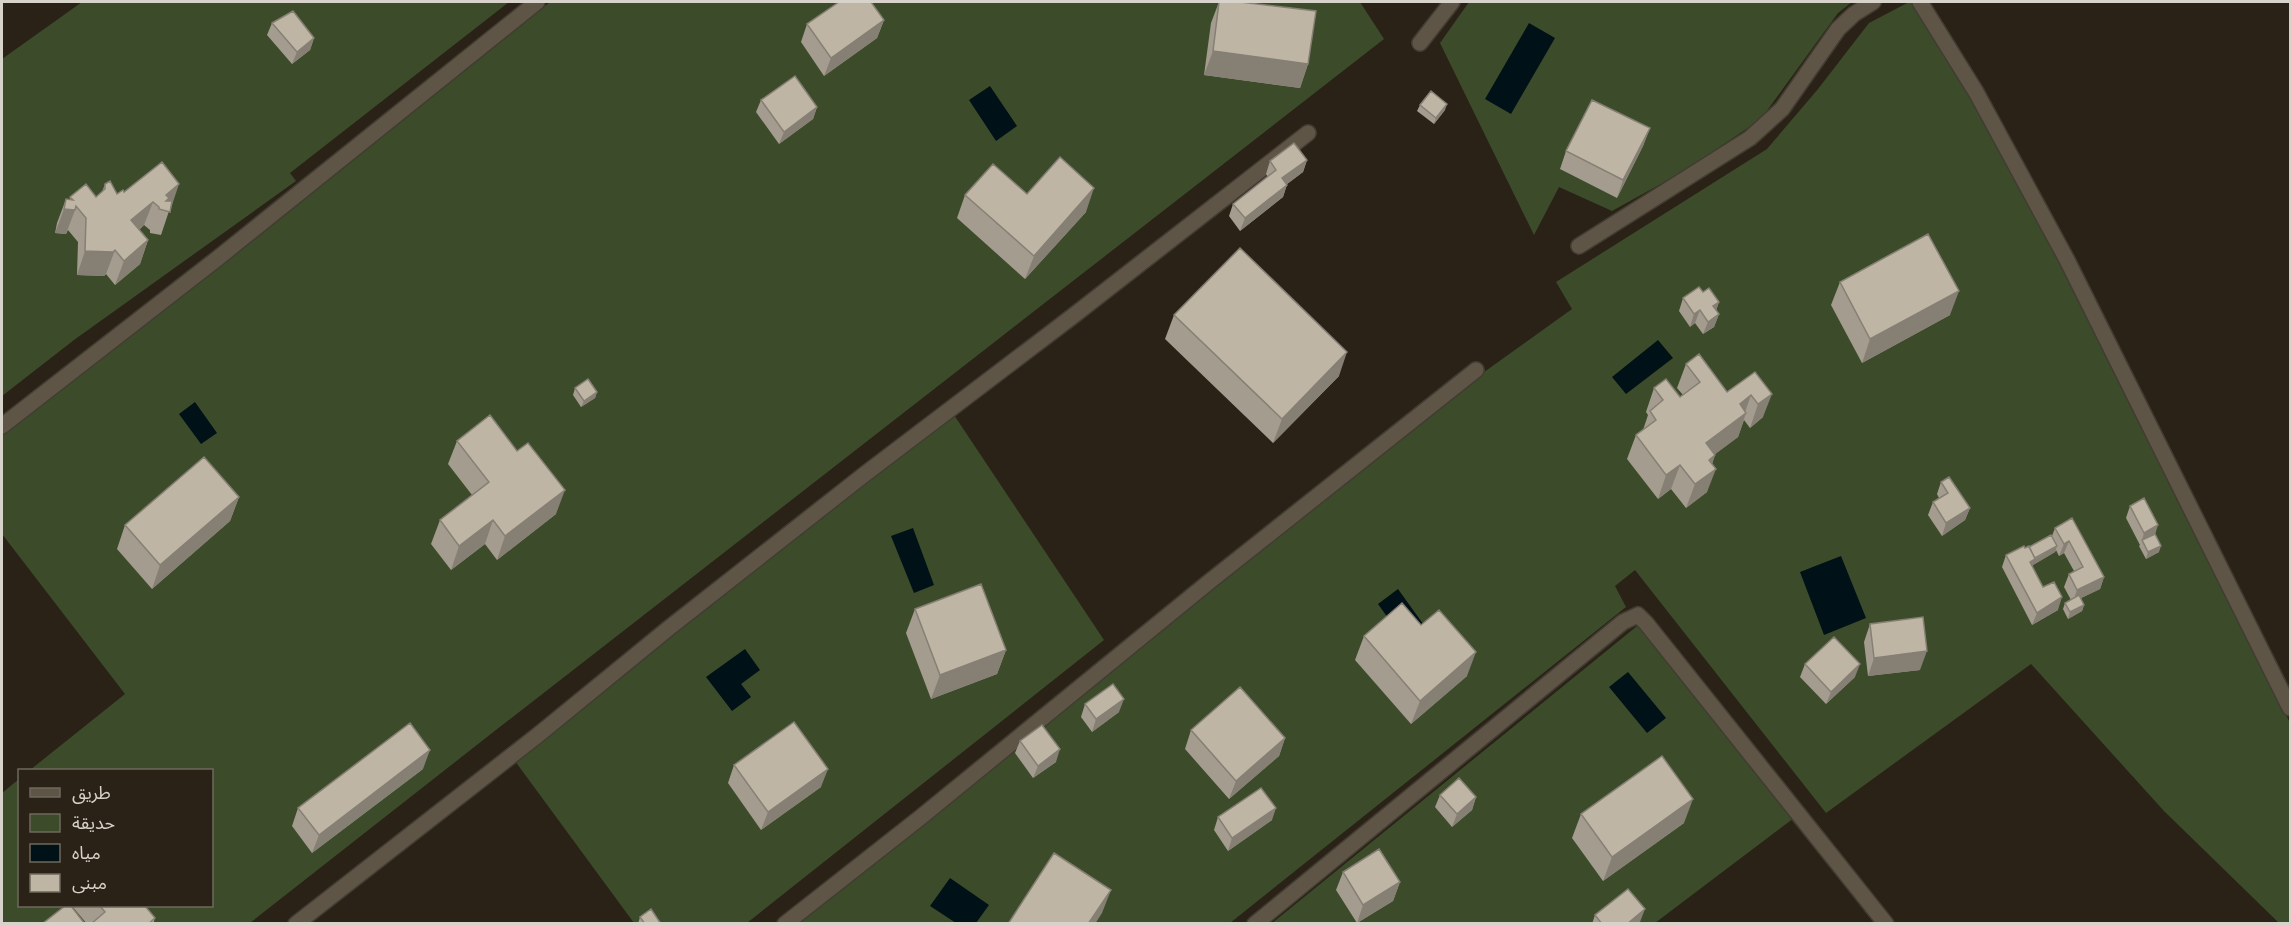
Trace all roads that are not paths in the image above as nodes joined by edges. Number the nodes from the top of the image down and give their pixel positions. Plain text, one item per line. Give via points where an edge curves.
1 (537, 2) edge
2 (1452, 2) edge
3 (1873, 2) edge
4 (1920, 2) edge
5 (1420, 43) dead end
6 (1308, 133) dead end
7 (1579, 246) dead end
8 (1476, 370) dead end
9 (2, 426) edge
10 (2290, 708) edge
11 (296, 924) edge
12 (785, 924) edge
13 (1256, 924) edge
14 (1886, 924) edge

1 - 9 street
2 - 5 street
3 - 7 street via 1838,29 1782,108 1750,138
4 - 10 street via 1976,92 2067,260
6 - 11 street via 865,474
8 - 12 street
13 - 14 street via 1623,622 1638,615

